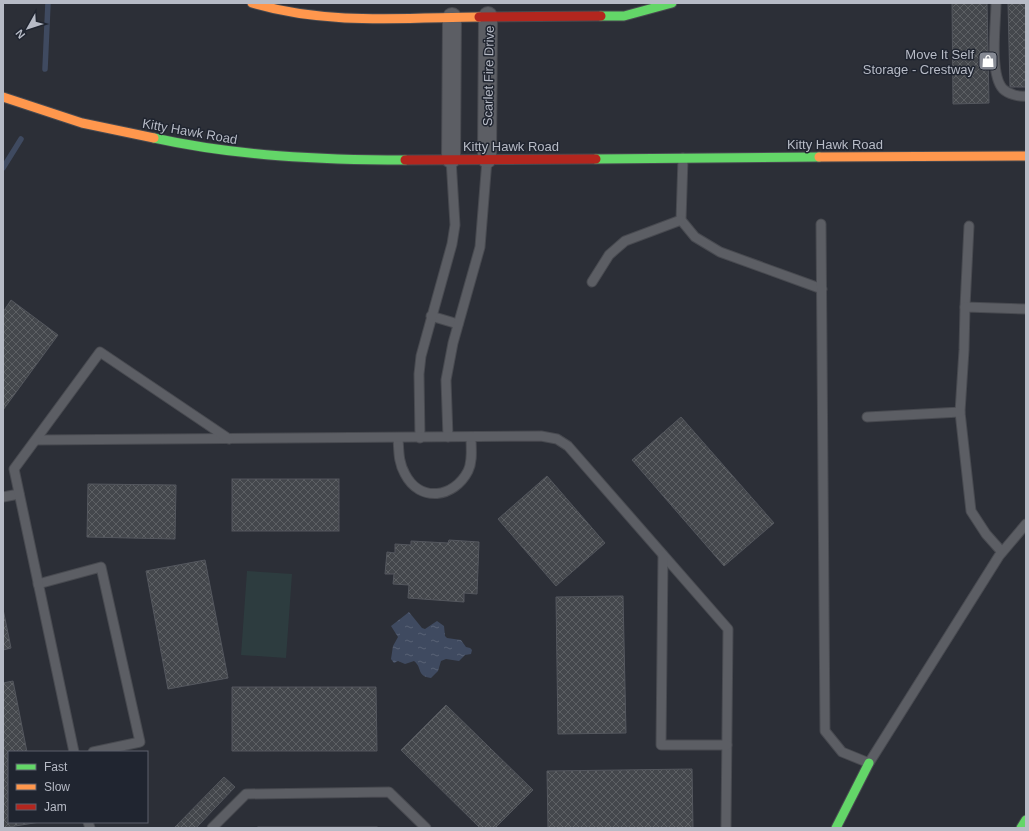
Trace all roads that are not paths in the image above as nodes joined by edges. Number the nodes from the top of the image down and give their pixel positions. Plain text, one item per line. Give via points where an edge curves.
1 (252, 3) edge
2 (672, 3) edge
3 (996, 3) edge
4 (477, 14) junction
5 (452, 17) junction
6 (1026, 96) edge
7 (3, 97) edge
8 (1026, 156) edge
9 (683, 158) junction
10 (451, 159) junction
11 (487, 159) junction
12 (681, 220) junction
13 (821, 224) dead end
14 (969, 226) dead end
15 (592, 282) dead end
16 (822, 289) junction
17 (964, 306) junction
18 (1026, 309) edge
19 (431, 316) junction
20 (458, 324) junction
21 (960, 412) junction
22 (867, 417) dead end
23 (448, 437) junction
24 (471, 437) junction
25 (398, 438) junction
26 (420, 438) junction
27 (229, 439) junction
28 (37, 440) junction
29 (19, 494) junction
30 (3, 497) edge
31 (1026, 524) edge
32 (1002, 552) junction
33 (663, 555) junction
34 (38, 584) junction
35 (727, 744) junction
36 (74, 751) edge
37 (97, 751) edge
38 (869, 763) junction
39 (1026, 820) edge
40 (212, 828) edge
41 (426, 828) edge
42 (726, 828) edge
43 (836, 828) edge
44 (1021, 828) edge

1 - 5 main road via 278,12 306,16
2 - 4 main road via 624,16
3 - 6 lane via 995,73 1003,89 1018,96
4 - 5 main road
4 - 11 street, Scarlet Fire Drive
5 - 10 street
7 - 10 main road, Kitty Hawk Road via 82,123 230,151 296,158
8 - 9 main road, Kitty Hawk Road
9 - 11 main road, Kitty Hawk Road
9 - 12 lane
10 - 11 main road, Kitty Hawk Road
10 - 19 lane via 455,224
11 - 20 lane via 480,248
12 - 15 lane via 625,241 609,255
12 - 16 lane via 695,237 720,252
13 - 16 lane
14 - 17 lane
16 - 38 lane via 825,731 842,752
17 - 18 lane
17 - 21 lane
19 - 20 lane
19 - 26 lane via 419,374
20 - 23 lane via 446,380
21 - 22 lane
21 - 32 lane via 971,511
23 - 24 lane
23 - 26 lane
24 - 25 lane via 469,469 465,476 449,491 435,494 423,492 411,484 404,474 399,460
24 - 33 lane via 541,436 557,439 568,446
25 - 26 lane
25 - 27 lane
27 - 28 lane
27 - 28 lane via 100,352
28 - 29 lane via 14,469
29 - 30 lane
29 - 34 lane
31 - 32 lane
32 - 38 lane
33 - 35 lane via 728,629
33 - 35 lane via 661,745
34 - 36 lane
34 - 37 lane via 101,567 140,742
35 - 42 lane
38 - 43 main road
39 - 44 main road
40 - 41 lane via 246,794 389,792

